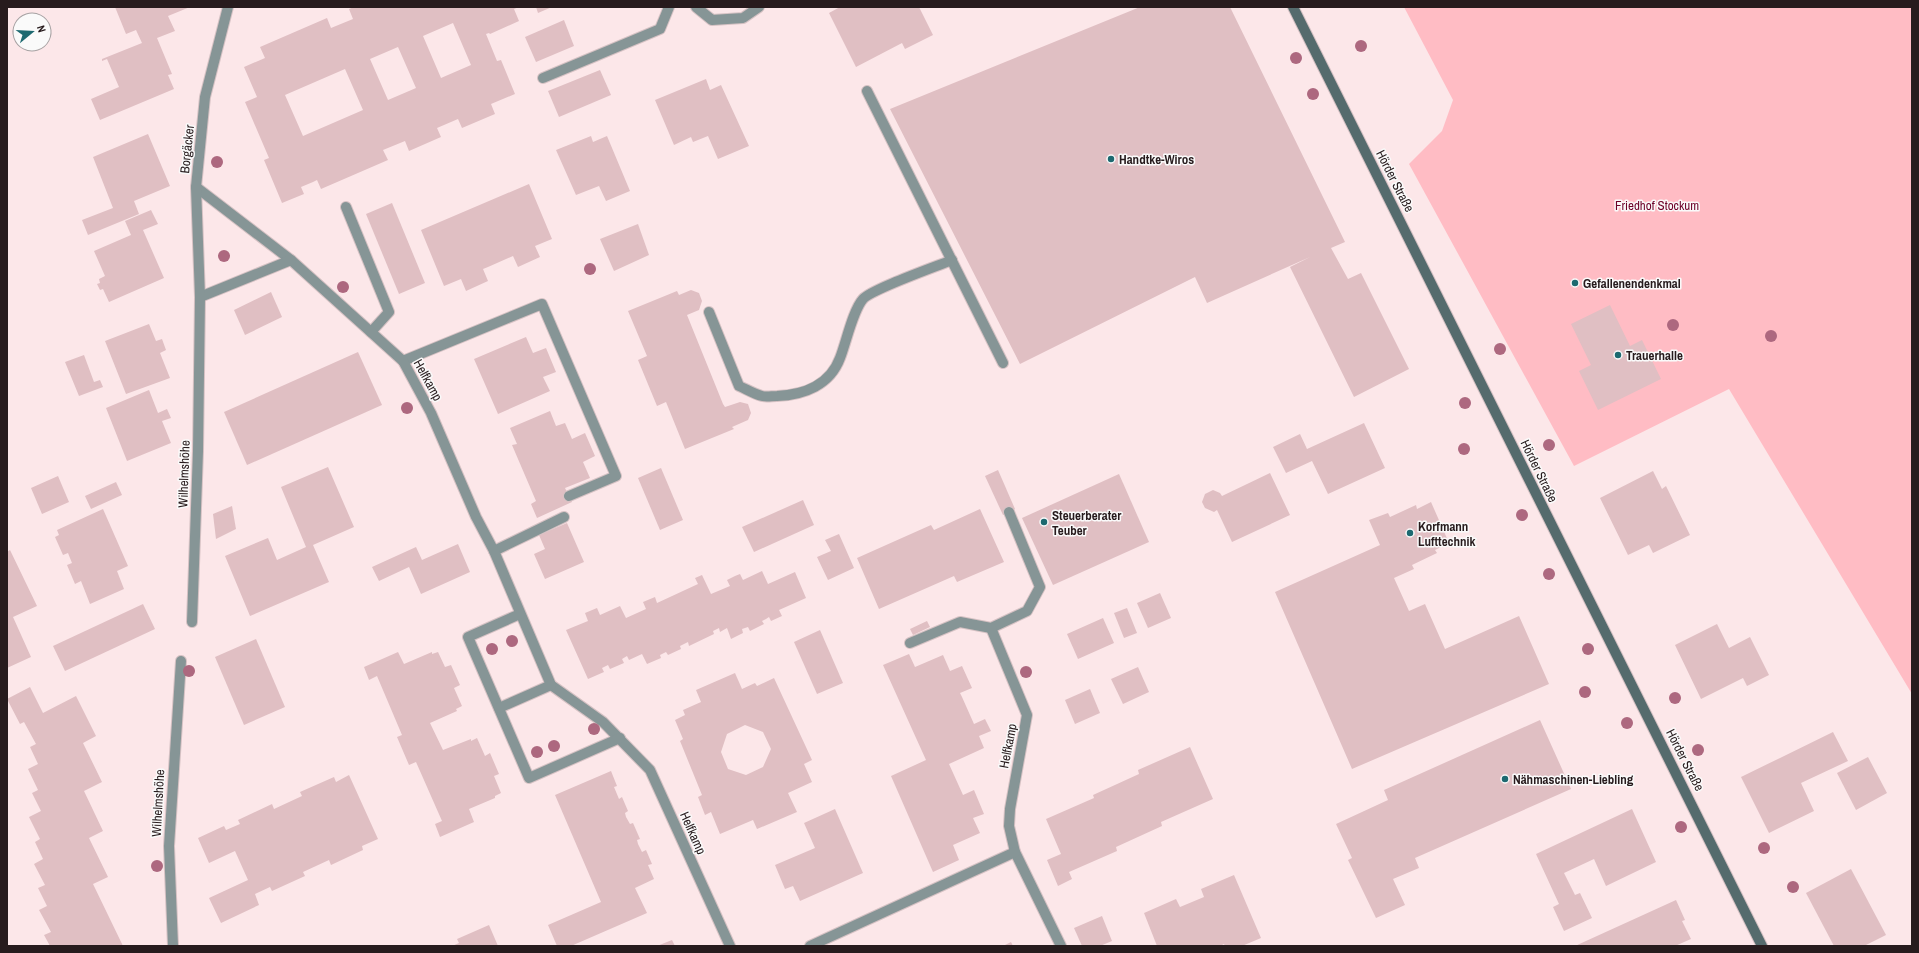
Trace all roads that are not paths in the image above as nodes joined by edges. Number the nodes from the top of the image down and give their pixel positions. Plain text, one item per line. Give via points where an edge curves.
1 (228, 7) edge
2 (669, 7) edge
3 (696, 7) edge
4 (759, 7) edge
5 (1293, 7) edge
6 (543, 78) dead end
7 (867, 91) dead end
8 (196, 187) junction
9 (346, 207) dead end
10 (291, 260) junction
11 (952, 260) junction
12 (200, 297) junction
13 (709, 312) dead end
14 (199, 326) joint
15 (371, 332) junction
16 (403, 361) junction
17 (1003, 364) dead end
18 (569, 496) dead end
19 (1009, 512) dead end
20 (564, 517) dead end
21 (494, 551) junction
22 (520, 614) junction
23 (192, 622) dead end
24 (991, 628) junction
25 (910, 643) dead end
26 (181, 661) dead end
27 (551, 685) junction
28 (499, 708) junction
29 (620, 738) junction
30 (1015, 852) junction
31 (173, 946) edge
32 (730, 946) edge
33 (810, 946) edge
34 (1061, 946) edge
35 (1762, 946) edge

1 - 8 street, Borgäcker via 205,97
2 - 6 street via 660,29
3 - 4 street via 712,20 743,18
5 - 35 main road, Hörder Straße
7 - 11 street
8 - 10 street, Helfkamp
8 - 12 street, Borgäcker
9 - 15 street via 389,312
10 - 12 street
10 - 15 street, Helfkamp
11 - 13 street via 863,298 833,373 812,389 792,396 762,396 740,386
11 - 17 street
12 - 14 street, Borgäcker
14 - 23 street, Wilhelmshöhe
15 - 16 street, Helfkamp
16 - 18 street via 542,304 616,476
16 - 21 street, Helfkamp via 431,413 476,517
19 - 24 street via 1040,587 1026,611
20 - 21 street
21 - 22 street, Helfkamp
22 - 27 street, Helfkamp
22 - 28 street via 468,637
24 - 25 street via 960,622
24 - 30 street, Helfkamp via 1027,716 1010,809 1009,826
26 - 31 street, Wilhelmshöhe via 169,846
27 - 28 street
27 - 29 street, Helfkamp via 604,722
28 - 29 street via 529,778
29 - 32 street, Helfkamp via 650,770
30 - 33 street
30 - 34 street, Helfkamp

